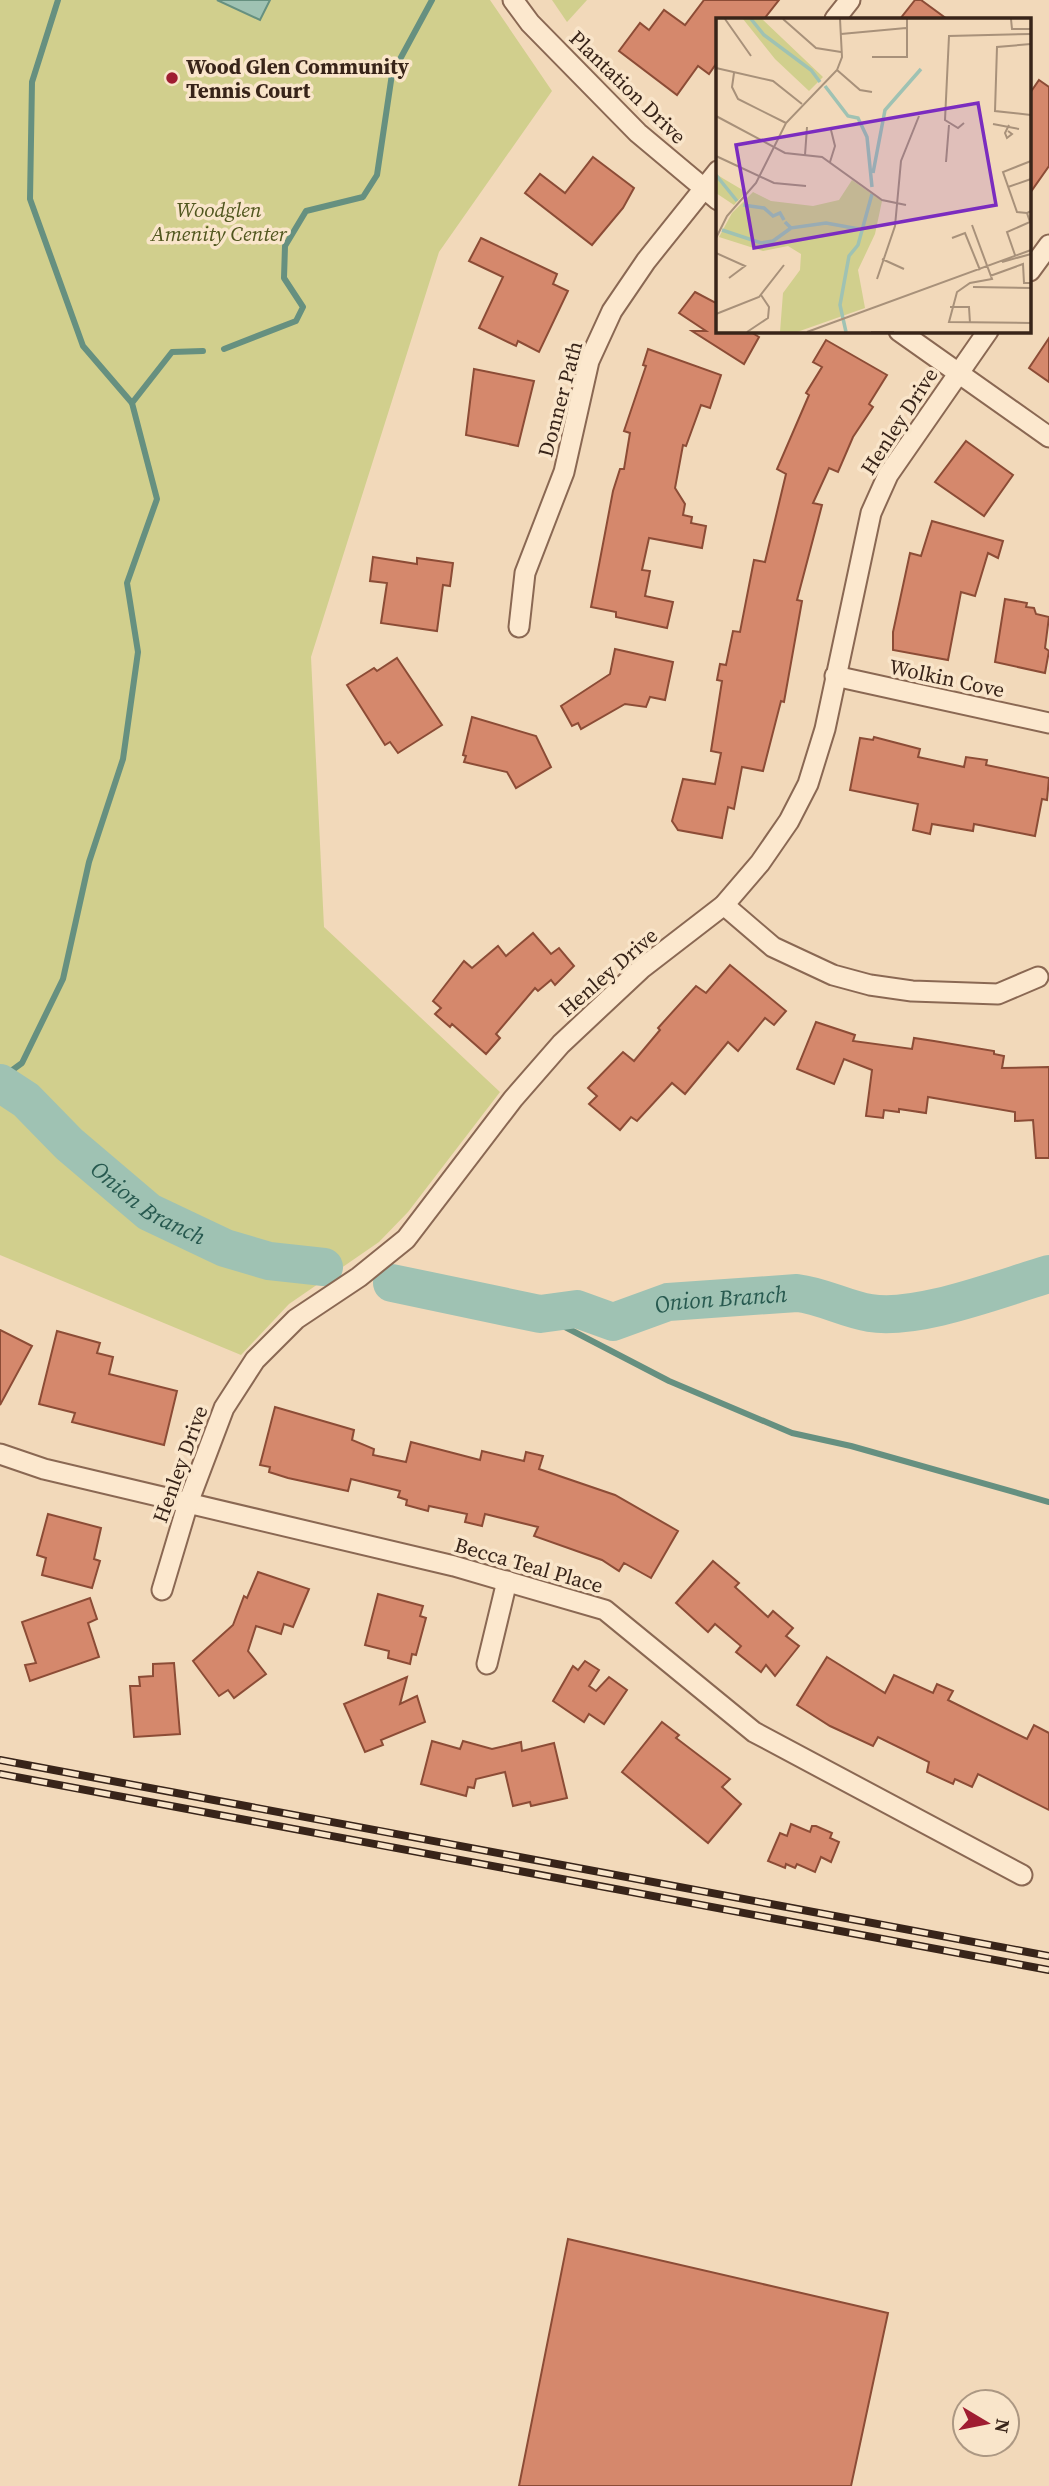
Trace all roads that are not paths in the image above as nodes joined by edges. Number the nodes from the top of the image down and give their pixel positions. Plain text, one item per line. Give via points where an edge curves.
1 (513, 0) edge
2 (850, 0) edge
3 (836, 18) edge
4 (716, 178) edge
5 (711, 195) edge
6 (1049, 245) edge
7 (1032, 268) edge
8 (899, 332) edge
9 (987, 332) edge
10 (958, 372) junction
11 (1049, 437) edge
12 (519, 627) dead end
13 (835, 677) junction
14 (1049, 723) edge
15 (724, 905) junction
16 (1038, 977) dead end
17 (0, 1454) edge
18 (188, 1503) junction
19 (507, 1581) junction
20 (163, 1590) dead end
21 (488, 1664) dead end
22 (1022, 1875) dead end

1 - 5 street, Plantation Drive via 638,133
2 - 3 street
4 - 5 street, Donner Path
5 - 12 street, Donner Path via 646,261 612,311 589,361 564,472 525,573
6 - 7 street
8 - 10 street
9 - 10 street, Henley Drive
10 - 11 street
10 - 13 street, Henley Drive via 888,475 871,513
13 - 14 street, Wolkin Cove
13 - 15 street, Henley Drive via 808,784 773,845
15 - 16 street via 773,947 833,975 870,985 998,994
15 - 18 street, Henley Drive via 641,969 561,1044 406,1239 296,1319 255,1360 223,1408
17 - 18 street, Becca Teal Place
18 - 19 street, Becca Teal Place
18 - 20 street, Henley Drive
19 - 21 street
19 - 22 street, Becca Teal Place via 605,1610 754,1732

